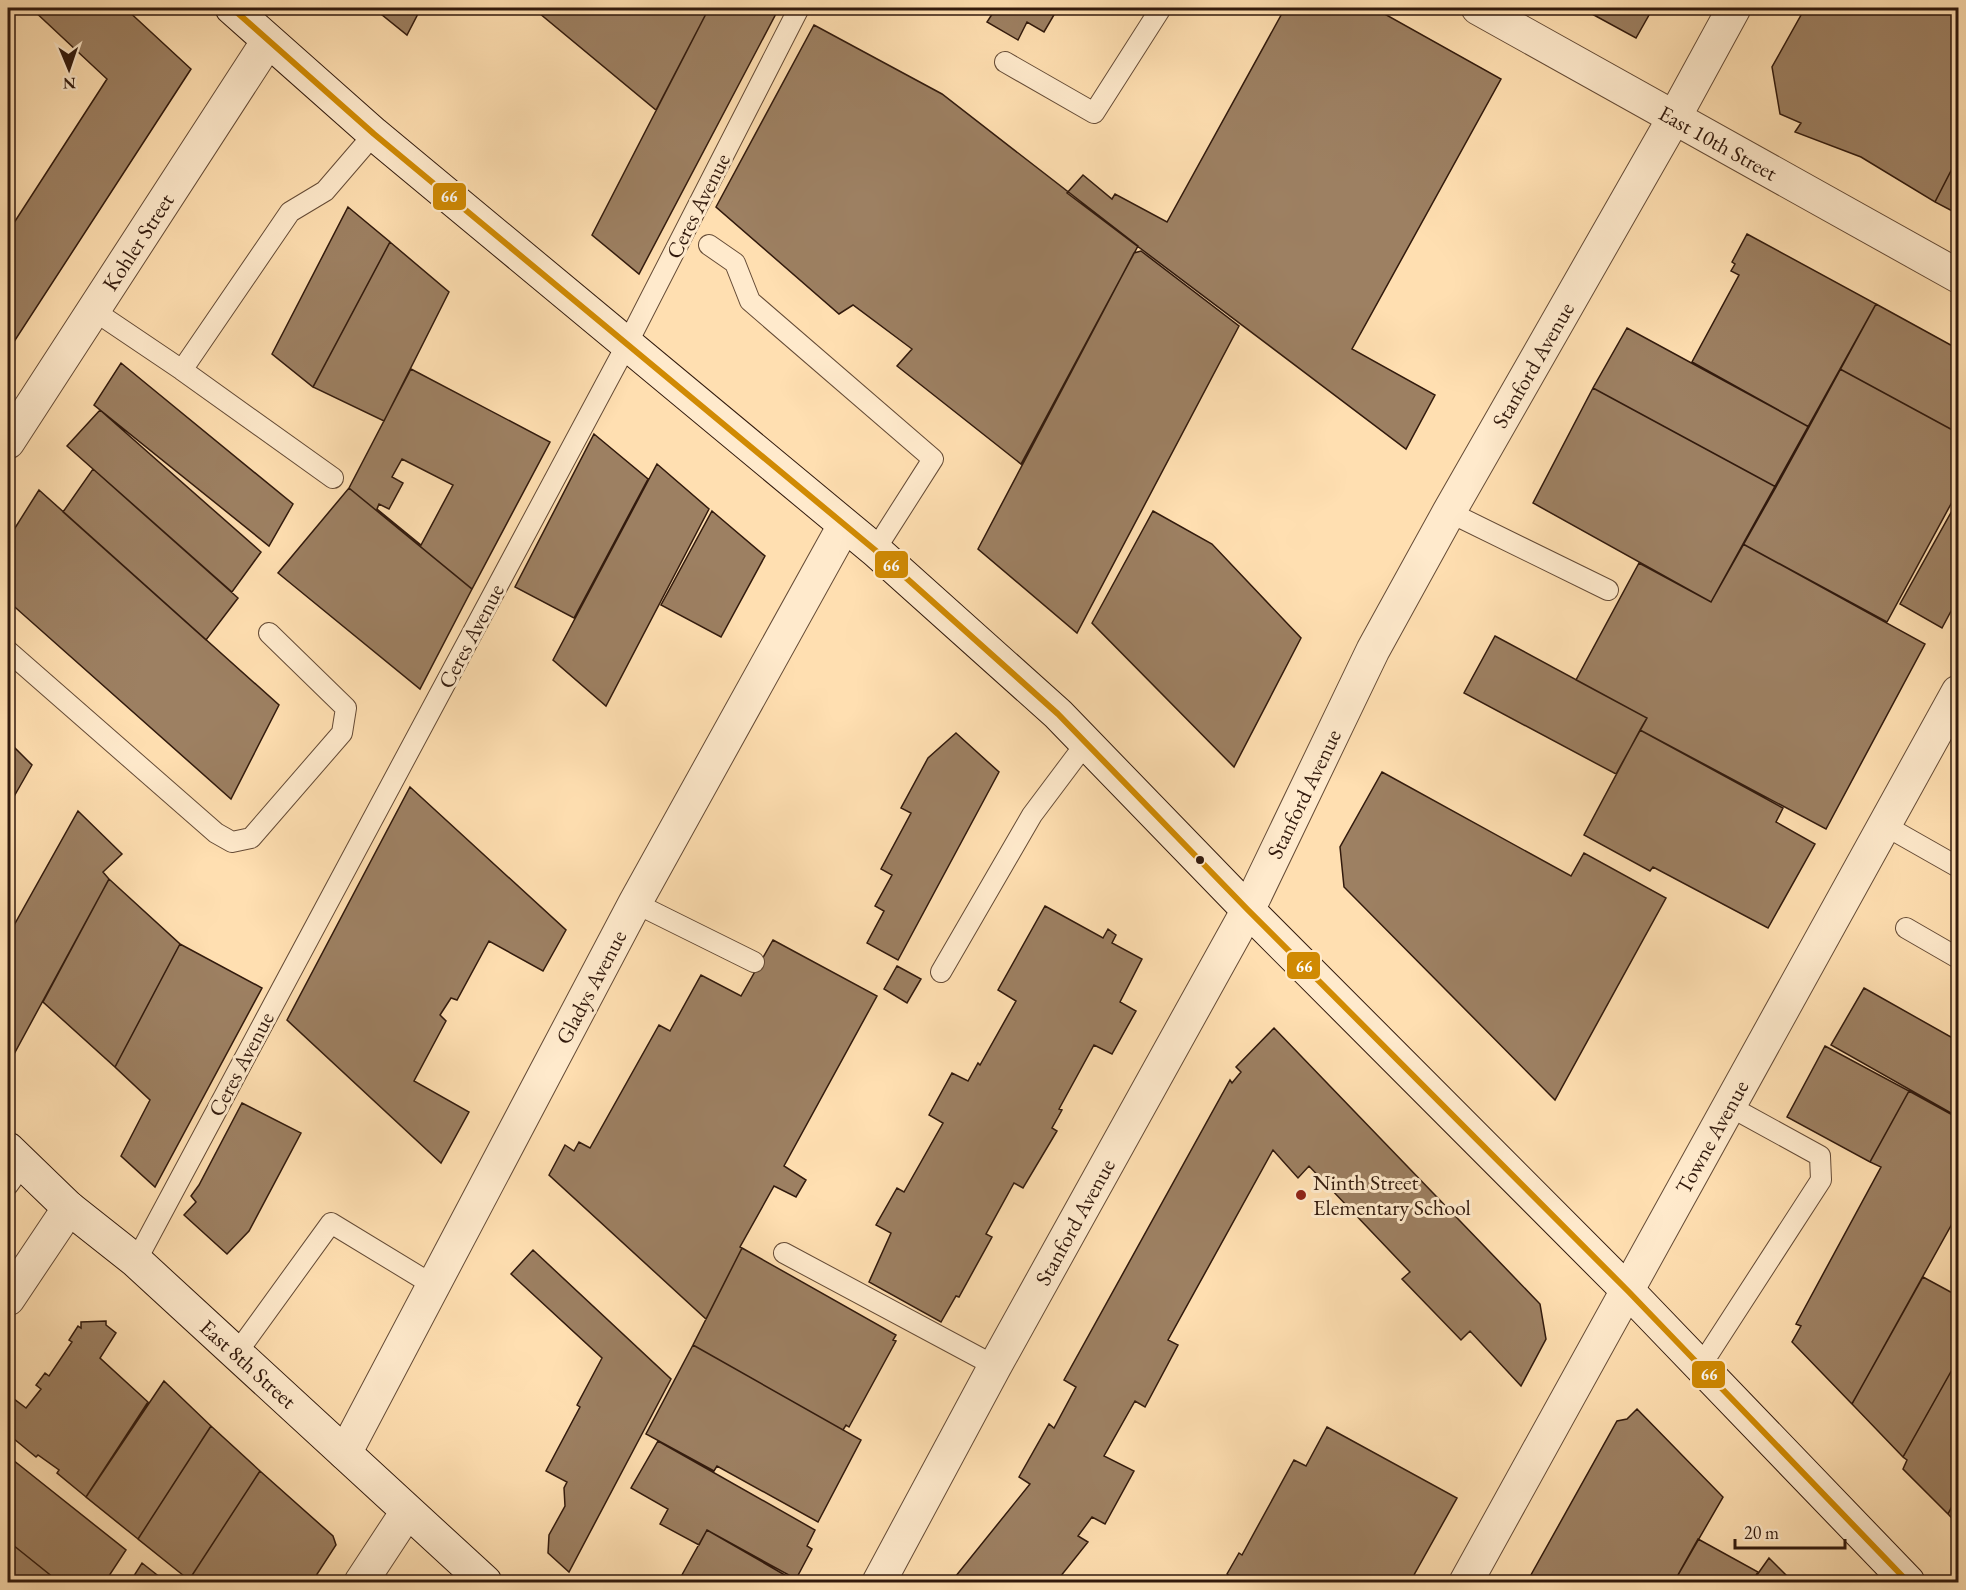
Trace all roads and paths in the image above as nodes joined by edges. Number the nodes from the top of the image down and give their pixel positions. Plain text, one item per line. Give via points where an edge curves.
1 (232, 8) edge
2 (799, 8) edge
3 (1161, 8) edge
4 (1478, 8) edge
5 (1734, 8) edge
6 (268, 41) junction
7 (1005, 62) dead end
8 (1674, 118) junction
9 (374, 134) junction
10 (709, 245) dead end
11 (1959, 276) edge
12 (93, 310) junction
13 (626, 346) junction
14 (182, 370) junction
15 (8, 442) edge
16 (333, 478) dead end
17 (1449, 512) junction
18 (844, 526) junction
19 (875, 550) junction
20 (1608, 590) dead end
21 (269, 633) dead end
22 (8, 651) edge
23 (1959, 692) edge
24 (1086, 743) junction
25 (1884, 825) junction
26 (1959, 867) edge
27 (635, 903) junction
28 (1248, 910) junction
29 (1906, 928) dead end
30 (1959, 958) edge
31 (754, 962) dead end
32 (940, 972) dead end
33 (1729, 1106) junction
34 (13, 1166) edge
35 (69, 1208) junction
36 (784, 1253) dead end
37 (136, 1261) junction
38 (433, 1285) junction
39 (1628, 1292) junction
40 (8, 1299) edge
41 (236, 1354) junction
42 (995, 1366) junction
43 (1700, 1367) junction
44 (345, 1453) junction
45 (407, 1512) junction
46 (361, 1582) edge
47 (485, 1582) edge
48 (879, 1582) edge
49 (1466, 1582) edge
50 (1908, 1582) edge

1 - 6 street
2 - 13 lane, Ceres Avenue
3 - 7 lane via 1094,113
4 - 8 street, East 10th Street
5 - 8 street, Stanford Avenue
6 - 9 street
6 - 12 street, Kohler Street
8 - 11 street, East 10th Street
8 - 17 street, Stanford Avenue
9 - 13 street
9 - 14 lane via 325,191 290,212
10 - 19 lane via 735,263 750,300 933,459
12 - 14 lane
12 - 15 street, Kohler Street
13 - 18 street
13 - 37 lane, Ceres Avenue
14 - 16 lane
17 - 20 lane
17 - 28 street, Stanford Avenue via 1373,650
18 - 19 street
18 - 27 street, Gladys Avenue
19 - 24 street
21 - 22 lane via 346,708 342,732 251,838 232,842 216,833
23 - 25 street, Towne Avenue
24 - 28 street
24 - 32 lane via 1032,814
25 - 26 lane
25 - 33 street, Towne Avenue
27 - 31 lane
27 - 38 street, Gladys Avenue
28 - 39 street
28 - 42 street, Stanford Avenue
29 - 30 lane
33 - 39 street, Towne Avenue
33 - 43 lane via 1820,1156 1821,1180
34 - 35 street, East 8th Street
35 - 37 street, East 8th Street
35 - 40 street
36 - 42 lane
37 - 41 street, East 8th Street
38 - 41 lane via 332,1223
38 - 44 street, Gladys Avenue
39 - 43 street
39 - 49 street, Towne Avenue
41 - 44 street, East 8th Street
42 - 48 street, Stanford Avenue
43 - 50 street
44 - 45 street, East 8th Street
45 - 46 street
45 - 47 street, East 8th Street

